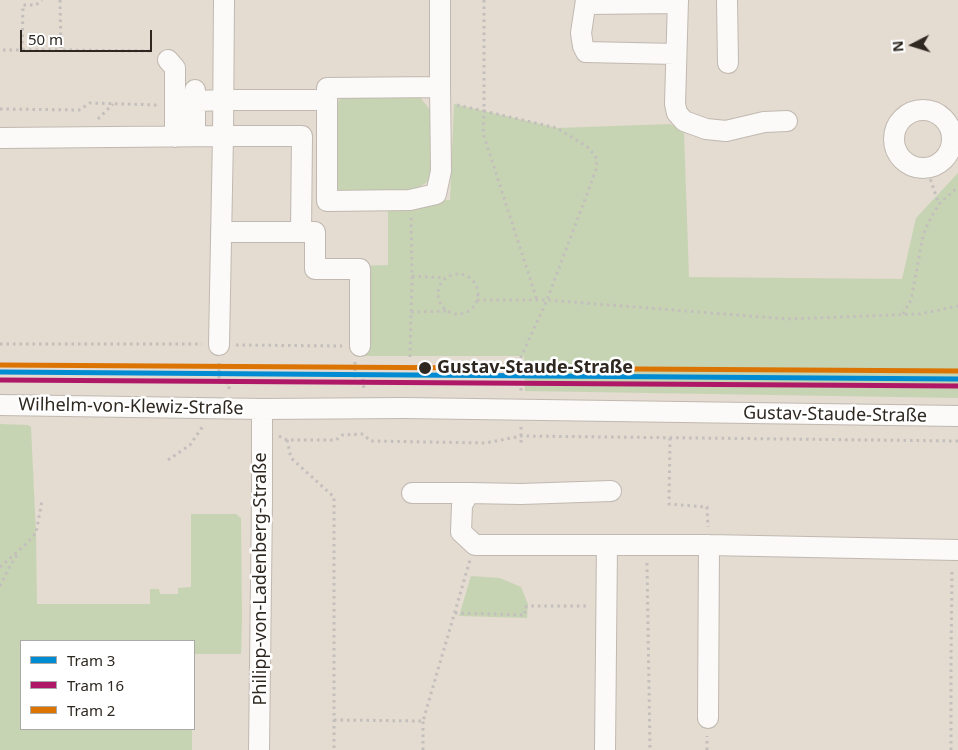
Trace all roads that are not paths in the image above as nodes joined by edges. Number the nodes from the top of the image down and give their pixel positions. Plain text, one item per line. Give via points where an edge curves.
1 (224, 0) edge
2 (440, 0) edge
3 (728, 0) edge
4 (586, 2) edge
5 (678, 2) edge
6 (676, 54) junction
7 (168, 60) road end
8 (728, 63) dead end
9 (440, 87) junction
10 (195, 96) junction
11 (223, 100) junction
12 (327, 100) junction
13 (175, 102) junction
14 (787, 121) dead end
15 (175, 136) junction
16 (195, 136) junction
17 (223, 136) junction
18 (0, 138) edge
19 (955, 139) edge
20 (222, 232) junction
21 (301, 232) junction
22 (219, 344) road end
23 (360, 346) road end
24 (0, 405) edge
25 (262, 409) junction
26 (958, 416) edge
27 (611, 491) dead end
28 (412, 493) dead end
29 (469, 493) junction
30 (607, 545) junction
31 (709, 545) junction
32 (955, 550) edge
33 (708, 718) dead end
34 (259, 750) edge
35 (606, 750) edge

1 - 11 street
2 - 9 street
3 - 8 street
4 - 5 street
4 - 6 street via 581,33 586,52
5 - 6 street
6 - 14 street via 675,104 684,121 706,129 726,131 764,122
7 - 13 street via 175,68
9 - 12 street via 327,88
9 - 12 street via 441,171 436,194 410,200 327,201
10 - 11 street
10 - 13 street
10 - 16 street
11 - 12 street
11 - 17 street
13 - 15 street
15 - 16 street
15 - 18 street
16 - 17 street
17 - 20 street
17 - 21 street via 302,136
19 - 19 street via 940,162 926,167 906,162 900,156 894,139 901,120 918,110 928,110 946,120
20 - 21 street
20 - 22 street
21 - 23 street via 315,232 315,269 360,269
24 - 25 street, Wilhelm-von-Klewiz-Straße
25 - 26 street, Gustav-Staude-Straße
25 - 34 street, Philipp-von-Ladenberg-Straße
27 - 29 street
28 - 29 street
29 - 30 street via 462,505 461,532 475,545
30 - 31 street
30 - 35 street
31 - 32 street
31 - 33 street

